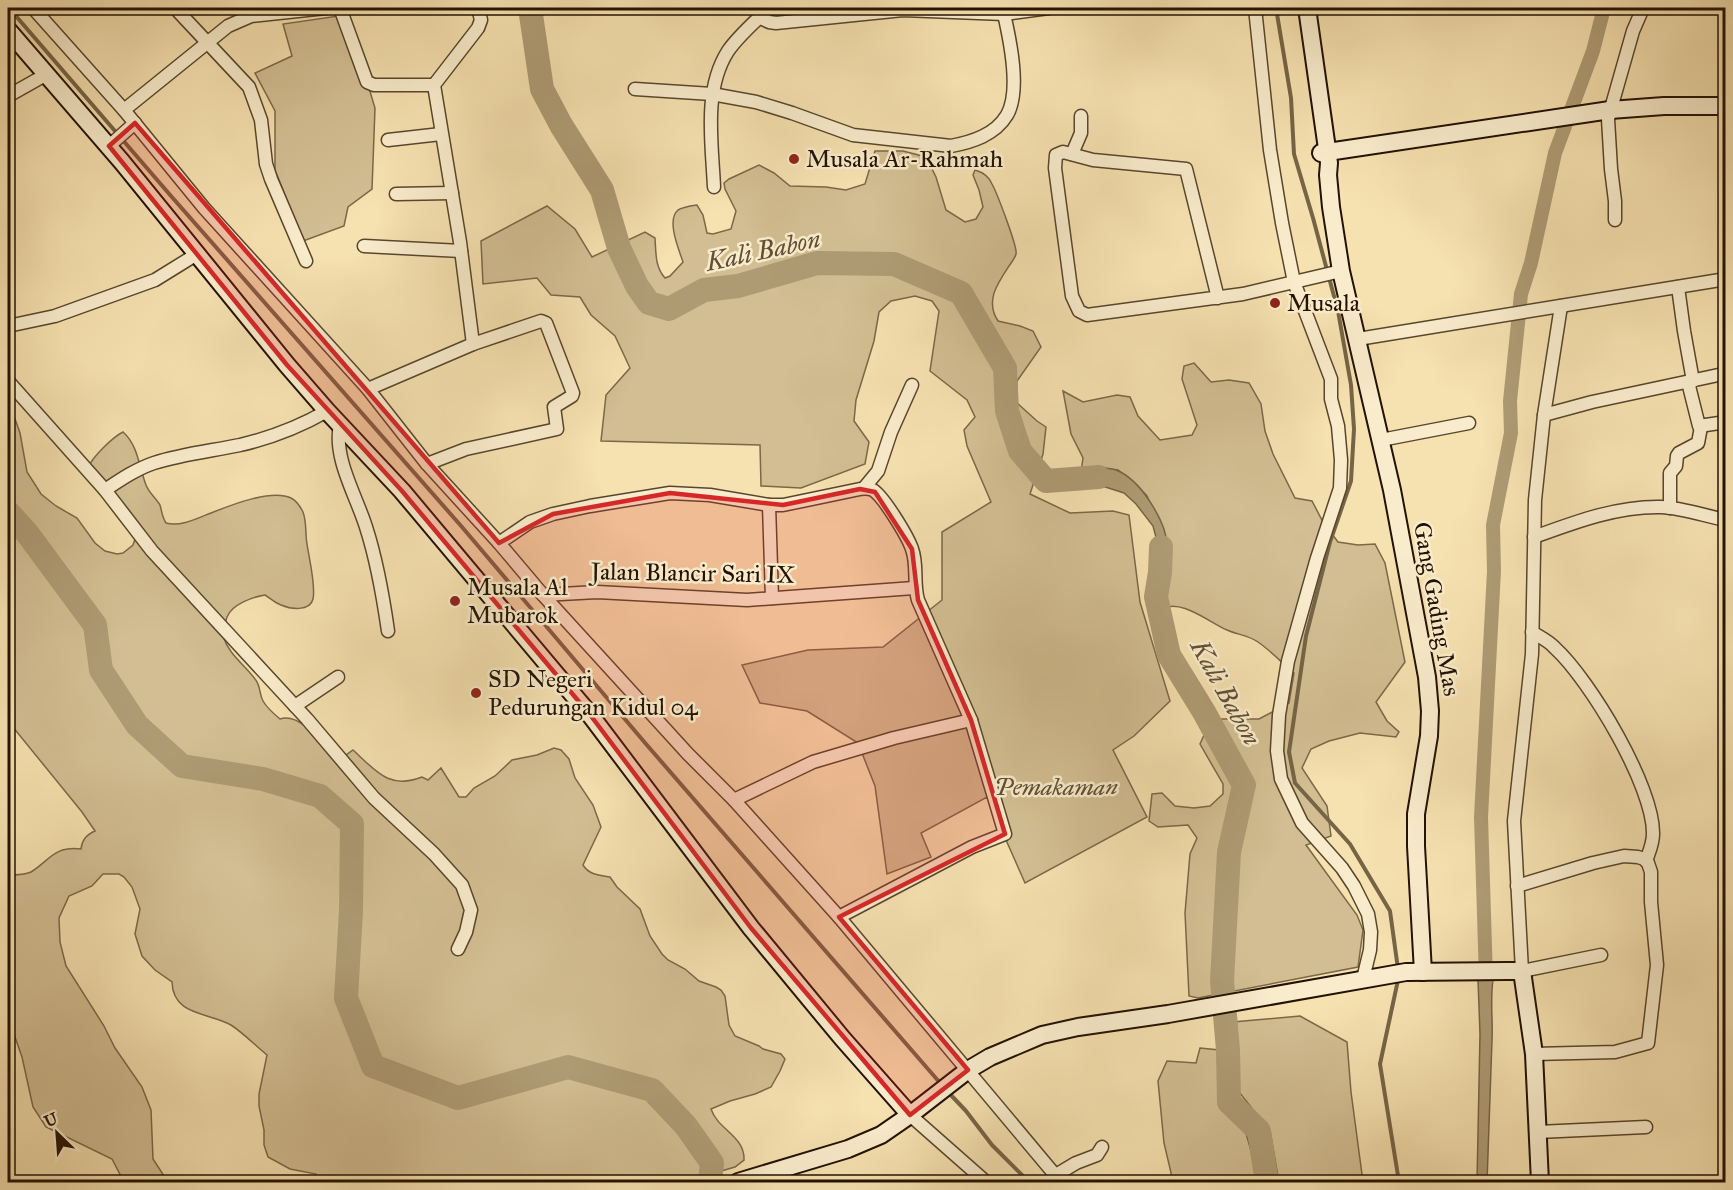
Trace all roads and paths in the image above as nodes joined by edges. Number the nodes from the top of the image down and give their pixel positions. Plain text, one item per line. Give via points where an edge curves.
1 (33, 8) edge
2 (175, 8) edge
3 (326, 8) edge
4 (340, 8) edge
5 (478, 8) edge
6 (769, 8) edge
7 (1049, 8) edge
8 (1255, 8) edge
9 (1298, 8) edge
10 (1307, 8) edge
11 (1643, 8) edge
12 (274, 10) edge
13 (1005, 14) junction
14 (759, 17) junction
15 (8, 30) edge
16 (207, 44) junction
17 (47, 74) junction
18 (434, 85) junction
19 (635, 89) dead end
20 (712, 94) junction
21 (8, 96) edge
22 (1725, 106) edge
23 (124, 110) junction
24 (1609, 115) junction
25 (1081, 116) dead end
26 (1725, 117) edge
27 (135, 123) junction
28 (441, 134) junction
29 (388, 140) dead end
30 (111, 143) junction
31 (1072, 154) junction
32 (1326, 161) junction
33 (714, 187) dead end
34 (452, 193) junction
35 (396, 194) dead end
36 (1614, 220) dead end
37 (364, 246) dead end
38 (461, 251) junction
39 (197, 254) junction
40 (306, 261) dead end
41 (1334, 273) junction
42 (1725, 279) edge
43 (1297, 281) junction
44 (1678, 287) junction
45 (1218, 298) junction
46 (1561, 306) junction
47 (8, 326) edge
48 (1358, 339) junction
49 (473, 344) junction
50 (1723, 374) dead end
51 (8, 381) edge
52 (1691, 382) junction
53 (912, 385) dead end
54 (368, 389) junction
55 (327, 411) junction
56 (1544, 415) junction
57 (1725, 422) edge
58 (1469, 423) dead end
59 (340, 425) junction
60 (1701, 427) junction
61 (1381, 440) junction
62 (427, 464) junction
63 (864, 489) junction
64 (105, 490) junction
65 (769, 505) junction
66 (1670, 508) junction
67 (1725, 520) edge
68 (1534, 537) junction
69 (499, 543) junction
70 (914, 588) junction
71 (543, 595) junction
72 (772, 598) junction
73 (388, 631) dead end
74 (1532, 632) junction
75 (338, 677) dead end
76 (295, 706) junction
77 (971, 720) junction
78 (734, 800) junction
79 (1646, 861) junction
80 (1517, 886) junction
81 (839, 917) junction
82 (458, 949) dead end
83 (1601, 955) dead end
84 (1514, 971) junction
85 (1422, 972) junction
86 (1370, 978) junction
87 (1534, 1054) junction
88 (963, 1073) junction
89 (916, 1111) junction
90 (1646, 1127) dead end
91 (1538, 1132) junction
92 (1102, 1147) dead end
93 (1059, 1179) edge
94 (738, 1182) edge
95 (986, 1182) edge
96 (1540, 1182) edge

1 - 23 street
2 - 16 street
3 - 12 street
4 - 18 street via 367,82
5 - 18 street via 478,28
6 - 14 street
7 - 13 street
8 - 43 street via 1270,150
9 - 32 main road
10 - 32 main road
11 - 24 street
12 - 16 street via 228,26
13 - 14 street via 903,10 776,23
13 - 20 street via 1014,74 1008,114 992,131 966,144 951,146 853,135 765,105
14 - 20 street via 728,50
15 - 17 main road
16 - 23 street
16 - 40 street via 249,87 261,120 266,164
17 - 21 street
17 - 30 main road
18 - 28 street
19 - 20 street
20 - 33 street
22 - 24 main road via 1664,106
23 - 27 street
24 - 26 main road
24 - 32 main road via 1510,128
24 - 36 street
25 - 31 street via 1081,133
27 - 30 street
27 - 54 street via 204,208
28 - 29 street
28 - 34 street
30 - 39 main road
31 - 45 street via 1093,160 1186,169
31 - 45 street via 1057,153 1054,162 1070,289 1079,310 1087,315
32 - 41 main road, Gang Gading Mas
34 - 35 street
34 - 38 street
37 - 38 street
38 - 49 street
39 - 47 street via 155,280 55,315
39 - 55 main road
41 - 43 street
41 - 48 main road, Gang Gading Mas
42 - 44 street
43 - 45 street
43 - 86 street via 1331,379 1341,460 1340,488 1288,661 1276,751 1281,779 1302,824 1342,868 1368,914
44 - 46 street
44 - 52 street
46 - 48 street
46 - 56 street
48 - 61 main road, Gang Gading Mas
49 - 54 street
49 - 62 street via 545,322 572,396 554,407 557,429 466,449
50 - 52 street
51 - 64 street
52 - 56 street
52 - 60 street
53 - 63 street via 878,471
54 - 62 street
55 - 59 main road
55 - 64 street via 261,439 153,464
56 - 68 street
57 - 60 street
58 - 61 street
59 - 73 street via 340,455 366,527 382,586
59 - 89 main road via 402,491 591,716 751,928 842,1038
60 - 66 street via 1698,443 1679,453 1670,473
61 - 85 main road, Gang Gading Mas via 1429,700 1429,736 1416,814
62 - 69 street
63 - 65 street via 794,504
63 - 70 street via 872,489 879,496 912,549
64 - 76 street via 152,551
65 - 69 street via 670,493 553,514 531,522
65 - 72 street
66 - 67 street
66 - 68 street via 1589,516
68 - 74 street
69 - 71 street
70 - 72 street, Jalan Blancir Sari IX
70 - 77 street
71 - 72 street, Jalan Blancir Sari IX via 597,592
71 - 78 street
74 - 79 street via 1551,643 1568,662 1606,714 1631,762 1645,796 1653,833
74 - 80 street via 1514,821
75 - 76 street
76 - 82 street via 374,798 462,885 471,910
77 - 78 street via 813,762
77 - 81 street via 1005,834 972,847
78 - 81 street
79 - 80 street via 1624,856
79 - 87 street via 1651,872 1657,964 1647,1043 1615,1052
80 - 84 street
81 - 88 street
83 - 84 street
84 - 85 main road
84 - 87 main road
85 - 86 main road
86 - 88 main road via 1042,1035
87 - 91 main road
88 - 89 main road
88 - 93 street
89 - 94 main road via 881,1135 848,1149
89 - 95 street
90 - 91 street
91 - 96 main road
92 - 93 street via 1097,1155 1076,1163

